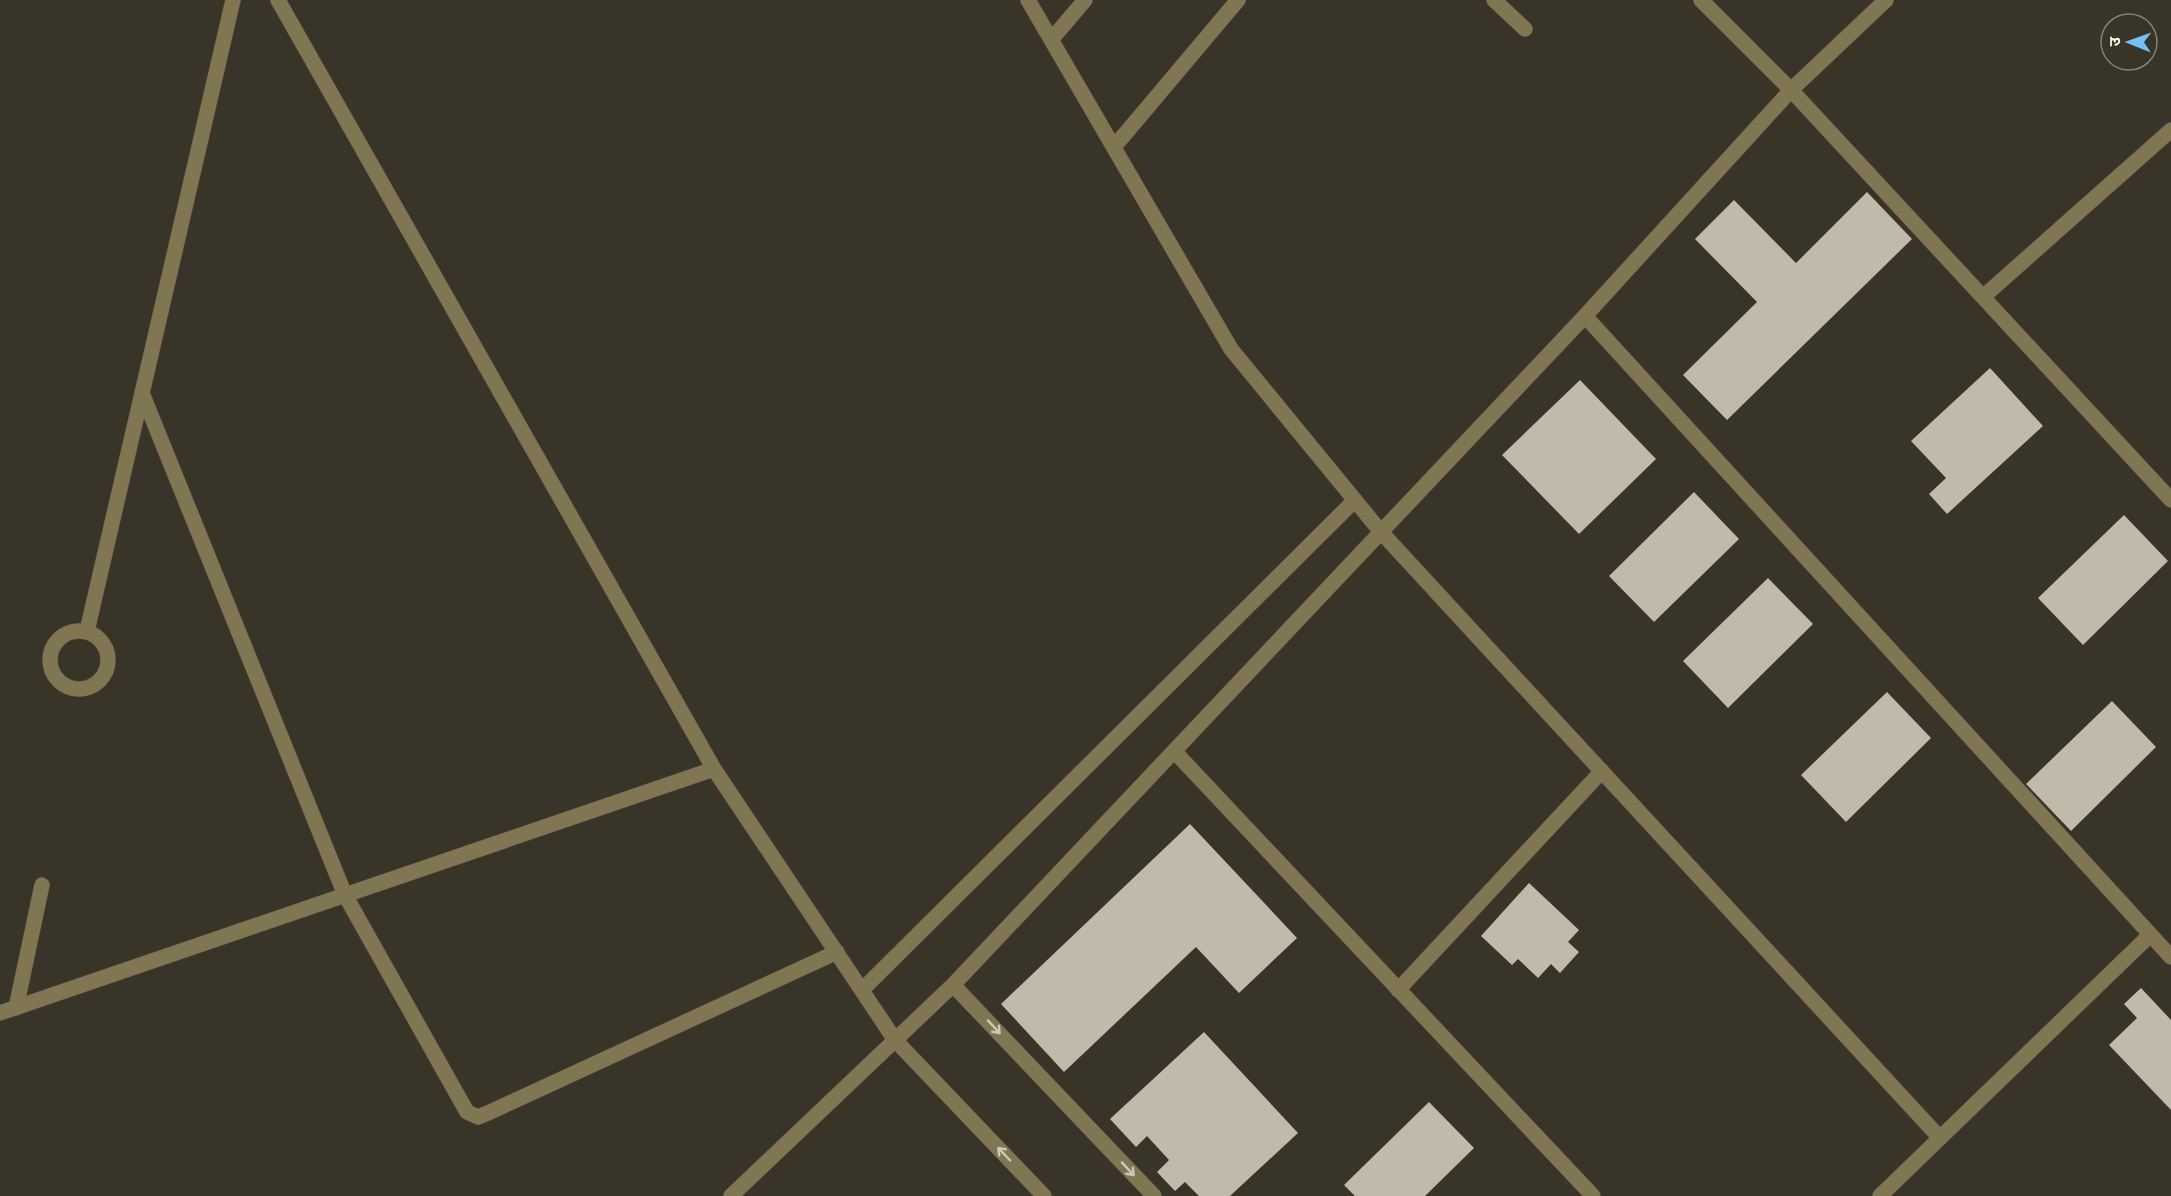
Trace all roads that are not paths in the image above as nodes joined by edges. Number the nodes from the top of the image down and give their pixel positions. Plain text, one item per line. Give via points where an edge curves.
1 (232, 0) edge
2 (278, 0) edge
3 (1028, 0) edge
4 (1085, 0) edge
5 (1238, 0) edge
6 (1494, 0) edge
7 (1701, 0) edge
8 (1886, 0) edge
9 (1525, 29) dead end
10 (1051, 40) junction
11 (1791, 90) junction
12 (2171, 130) edge
13 (1114, 147) junction
14 (1983, 297) junction
15 (1585, 316) junction
16 (142, 393) junction
17 (1355, 500) junction
18 (2171, 500) edge
19 (1381, 532) junction
20 (87, 631) dead end
21 (1174, 751) junction
22 (714, 769) junction
23 (1602, 771) junction
24 (42, 885) dead end
25 (345, 895) junction
26 (2150, 934) junction
27 (837, 952) junction
28 (2171, 957) edge
29 (953, 985) junction
30 (862, 990) junction
31 (1398, 990) junction
32 (16, 1008) junction
33 (0, 1014) edge
34 (895, 1040) junction
35 (1940, 1138) junction
36 (731, 1196) edge
37 (1044, 1196) edge
38 (1154, 1196) edge
39 (1593, 1196) edge
40 (1880, 1196) edge

1 - 16 street
2 - 22 street
3 - 10 street
4 - 10 street
5 - 13 street
6 - 9 street
7 - 11 street
8 - 11 street
10 - 13 street
11 - 14 street
11 - 15 street
12 - 14 street
13 - 17 street via 1231,349
14 - 18 street
15 - 19 street
15 - 26 street
16 - 20 street
16 - 25 street
17 - 19 street
17 - 30 street
19 - 21 street
19 - 23 street
21 - 29 street
21 - 31 street
22 - 25 street
22 - 27 street
23 - 31 street
23 - 35 street
24 - 32 street
25 - 27 street via 467,1112 478,1118
25 - 32 street
26 - 28 street
26 - 35 street
27 - 30 street
29 - 34 street
29 -> 38 street
30 - 34 street
31 - 39 street
32 - 33 street
34 - 36 street
37 -> 34 street
35 - 40 street

